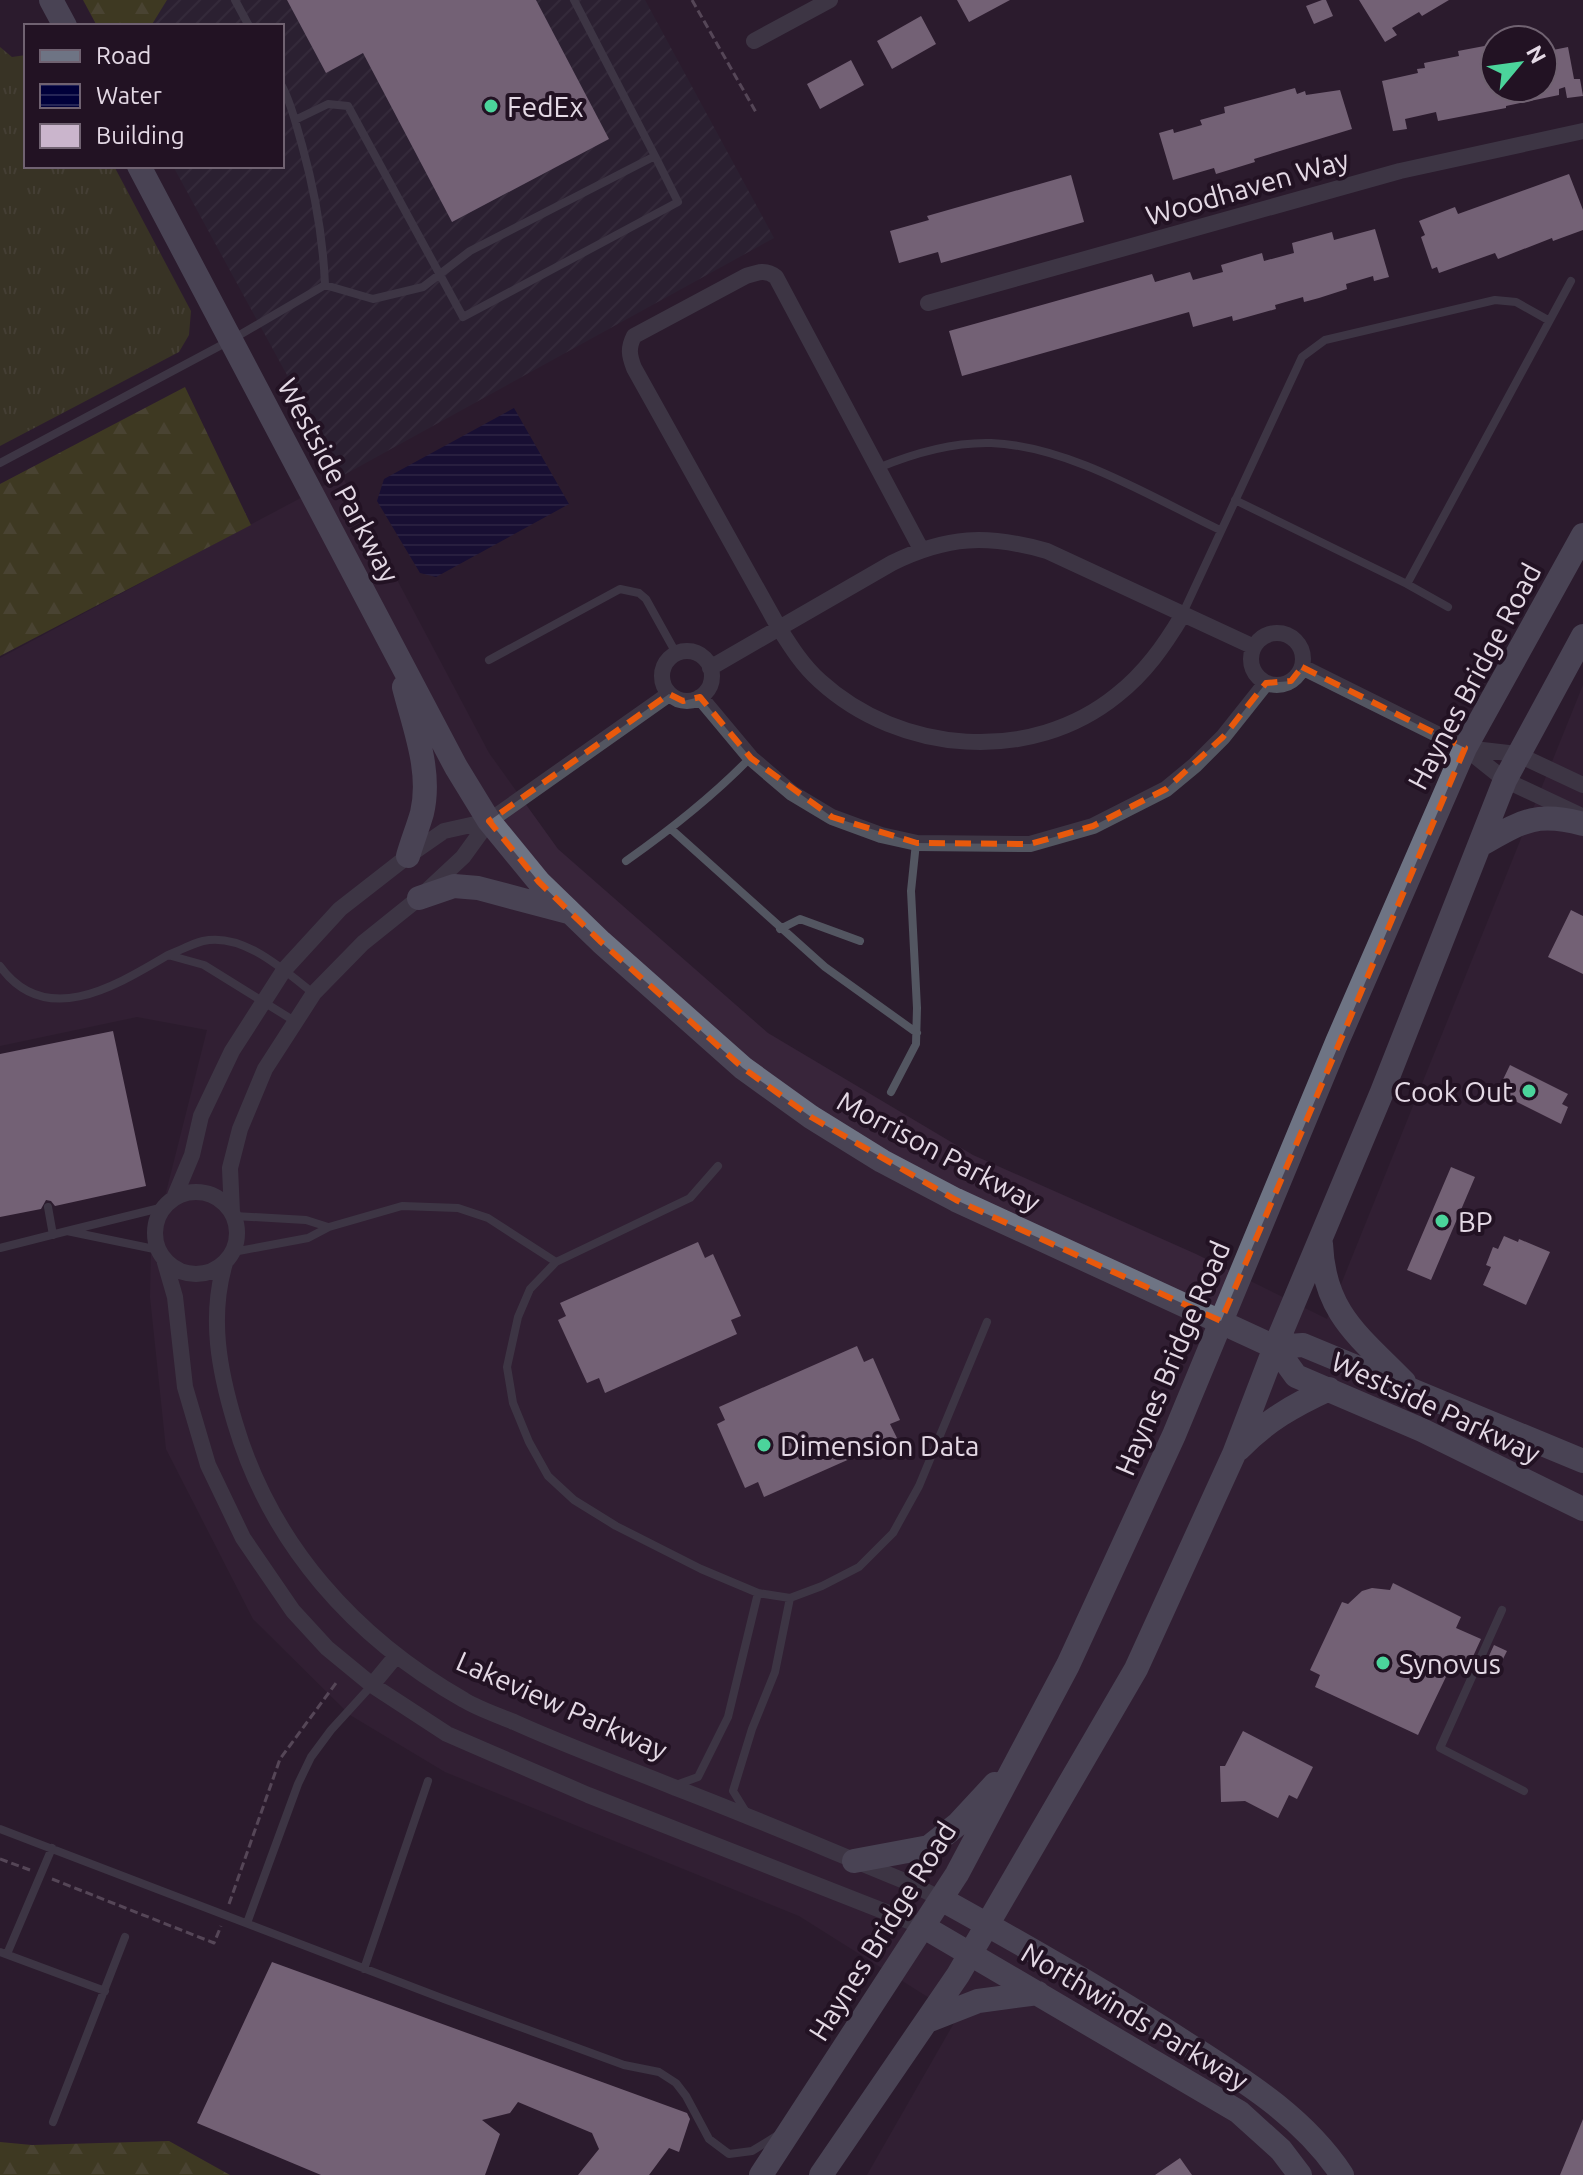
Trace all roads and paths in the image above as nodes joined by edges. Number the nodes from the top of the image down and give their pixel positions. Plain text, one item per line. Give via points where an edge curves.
1 (51, 0) edge
2 (235, 0) edge
3 (574, 0) edge
4 (692, 0) edge
5 (830, 0) edge
6 (64, 24) edge
7 (248, 24) edge
8 (754, 41) dead end
9 (284, 91) edge
10 (757, 114) dead end
11 (295, 120) junction
12 (1583, 131) edge
13 (655, 156) junction
14 (140, 168) edge
15 (439, 275) junction
16 (1571, 281) dead end
17 (325, 285) junction
18 (928, 303) dead end
19 (1548, 320) junction
20 (231, 340) junction
21 (0, 463) edge
22 (878, 468) junction
23 (1235, 500) junction
24 (1220, 530) junction
25 (1583, 535) edge
26 (921, 549) junction
27 (1407, 584) junction
28 (1448, 607) dead end
29 (1182, 616) junction
30 (779, 628) junction
31 (1583, 636) edge
32 (391, 642) junction
33 (1254, 647) junction
34 (676, 653) junction
35 (489, 660) dead end
36 (1302, 667) junction
37 (710, 668) junction
38 (1266, 683) junction
39 (669, 694) junction
40 (700, 697) junction
41 (1465, 748) junction
42 (1517, 754) junction
43 (751, 758) junction
44 (1505, 780) junction
45 (1583, 785) edge
46 (1583, 817) edge
47 (489, 821) junction
48 (1583, 824) edge
49 (671, 829) junction
50 (917, 843) junction
51 (1480, 845) junction
52 (408, 856) junction
53 (626, 861) dead end
54 (419, 898) junction
55 (571, 913) junction
56 (780, 929) junction
57 (860, 941) dead end
58 (168, 955) junction
59 (0, 966) edge
60 (284, 970) junction
61 (314, 993) junction
62 (264, 1002) junction
63 (296, 1022) junction
64 (917, 1033) junction
65 (891, 1092) dead end
66 (718, 1166) dead end
67 (169, 1203) junction
68 (48, 1207) dead end
69 (233, 1214) junction
70 (329, 1227) junction
71 (67, 1231) junction
72 (53, 1235) junction
73 (1321, 1238) junction
74 (0, 1248) edge
75 (162, 1254) junction
76 (229, 1257) junction
77 (556, 1262) junction
78 (1221, 1321) junction
79 (987, 1322) dead end
80 (1275, 1347) junction
81 (1329, 1389) junction
82 (1411, 1389) junction
83 (1234, 1454) junction
84 (1583, 1461) edge
85 (1583, 1509) edge
86 (758, 1593) junction
87 (790, 1598) junction
88 (1502, 1610) dead end
89 (396, 1656) junction
90 (336, 1683) dead end
91 (372, 1685) junction
92 (1025, 1749) junction
93 (428, 1781) dead end
94 (672, 1786) junction
95 (1524, 1791) dead end
96 (749, 1817) junction
97 (0, 1829) edge
98 (52, 1848) junction
99 (0, 1859) edge
100 (854, 1861) junction
101 (41, 1874) junction
102 (941, 1899) junction
103 (226, 1915) junction
104 (247, 1923) junction
105 (988, 1925) junction
106 (924, 1927) junction
107 (125, 1937) dead end
108 (4, 1953) edge
109 (971, 1953) junction
110 (364, 1969) junction
111 (105, 1991) junction
112 (1038, 1993) junction
113 (927, 2021) junction
114 (53, 2122) dead end
115 (794, 2125) junction
116 (761, 2175) edge
117 (821, 2175) edge
118 (1300, 2175) edge
119 (1342, 2175) edge

1 - 6 main road
2 - 7 lane
3 - 13 lane
4 - 10 path
5 - 8 street
9 - 11 lane
11 - 15 lane via 328,104 348,106
11 - 17 lane via 321,226
12 - 18 street, Woodhaven Way via 1400,171
13 - 15 lane via 470,251
13 - 15 lane via 678,202 463,317
14 - 20 main road, Westside Parkway
15 - 17 lane via 423,287 373,299
16 - 19 lane
17 - 20 lane
19 - 23 lane via 1516,302 1495,300 1316,345 1302,357
19 - 27 lane
20 - 21 lane
20 - 32 main road, Westside Parkway
22 - 24 lane via 930,450 1014,445 1069,460
22 - 26 street
22 - 30 street via 770,273 746,276 634,336 629,354 634,368
23 - 24 lane
23 - 27 lane
24 - 29 lane
25 - 41 main road, Haynes Bridge Road
26 - 29 street via 969,539 1024,544
26 - 30 street
27 - 28 lane
29 - 30 street via 1141,674 1093,712 1036,736 999,742 928,737 866,715 819,680
29 - 33 street
30 - 37 street
31 - 42 main road
32 - 47 main road, Westside Parkway
32 - 52 main road via 422,754 423,810
33 - 36 street via 1273,633 1290,637 1301,650
33 - 38 street via 1254,671
34 - 35 lane via 646,599 620,589
34 - 37 street via 700,655
34 - 39 street via 662,672
36 - 38 street via 1291,681
36 - 41 street
37 - 40 street via 710,684
38 - 50 street via 1195,765 1166,789 1105,820 1030,844
39 - 40 street via 683,701
39 - 47 street
40 - 43 street
41 - 42 street
41 - 44 street
41 - 78 main road, Haynes Bridge Road
42 - 44 main road
42 - 45 street
43 - 49 lane
43 - 50 street via 792,793 832,817
44 - 46 street
44 - 51 main road
47 - 52 street via 444,831
47 - 54 street via 463,857
47 - 55 main road, Morrison Parkway
48 - 51 main road via 1546,817 1528,820
49 - 53 lane
49 - 56 lane
50 - 64 lane via 911,891
51 - 73 main road
52 - 60 street via 340,909
54 - 55 main road via 454,886 478,888
54 - 61 street via 363,943
55 - 78 main road, Morrison Parkway via 743,1068 811,1117 956,1200
56 - 57 lane via 800,919
56 - 64 lane
58 - 59 lane via 114,987 82,998 53,998 26,989
58 - 60 lane via 203,941 241,944
58 - 62 lane via 204,965
60 - 61 lane
60 - 62 street
61 - 63 street
62 - 63 lane
62 - 67 street via 232,1051 201,1116 192,1155
63 - 69 street via 265,1069 240,1129 230,1168
64 - 65 lane
66 - 77 lane via 690,1198
67 - 69 street via 200,1192 213,1195
67 - 71 lane
67 - 75 street via 157,1219 155,1233
68 - 72 lane
69 - 70 lane
69 - 76 street via 237,1239
70 - 76 lane via 308,1238
70 - 77 lane via 402,1206 458,1208 488,1218
71 - 72 lane
71 - 75 lane
72 - 74 lane
73 - 80 main road
73 - 82 main road via 1322,1269 1331,1299 1346,1322
75 - 76 street via 174,1268 201,1274
75 - 91 street via 175,1297 185,1387 208,1465 243,1538 293,1611
76 - 89 street, Lakeview Parkway via 215,1316 222,1380 243,1452 276,1519 314,1576 354,1621
77 - 86 lane via 530,1289 507,1367 513,1403 548,1476 616,1526
78 - 80 main road, Westside Parkway
78 - 92 main road, Haynes Bridge Road via 1168,1449
79 - 87 lane via 919,1486 893,1533 859,1567
80 - 81 main road, Westside Parkway via 1292,1373
80 - 82 main road, Westside Parkway via 1303,1345
80 - 83 main road
81 - 83 main road via 1291,1406
81 - 85 main road, Westside Parkway
82 - 84 main road, Westside Parkway
83 - 105 main road via 1136,1669
86 - 87 lane
86 - 94 lane via 728,1717 698,1777
87 - 96 lane via 775,1672 733,1791
88 - 95 lane via 1440,1748
89 - 91 street
89 - 94 street, Lakeview Parkway via 465,1701
90 - 103 path via 280,1759
91 - 104 lane via 311,1757
91 - 106 street via 447,1734 536,1774
92 - 100 main road via 969,1813 929,1847
92 - 102 main road, Haynes Bridge Road
93 - 110 lane
94 - 96 street, Lakeview Parkway
96 - 100 street, Lakeview Parkway
97 - 98 lane
98 - 101 lane
98 - 103 lane
99 - 101 path
100 - 102 street, Lakeview Parkway
101 - 103 path via 214,1943
101 - 108 lane
102 - 105 main road, Lakeview Parkway
102 - 106 main road, Haynes Bridge Road
103 - 104 lane
104 - 110 lane
105 - 109 main road
105 - 119 main road, Northwinds Parkway via 1255,2088 1304,2128
106 - 109 main road, Northwinds Parkway
106 - 115 main road, Haynes Bridge Road
107 - 111 lane
108 - 111 lane
109 - 112 main road, Northwinds Parkway
109 - 113 main road
110 - 115 lane via 624,2065 659,2072 676,2083 709,2139 729,2154 752,2151
111 - 114 lane
112 - 113 main road via 978,2001
112 - 118 main road, Northwinds Parkway via 1239,2112
113 - 117 main road
115 - 116 main road, Haynes Bridge Road

